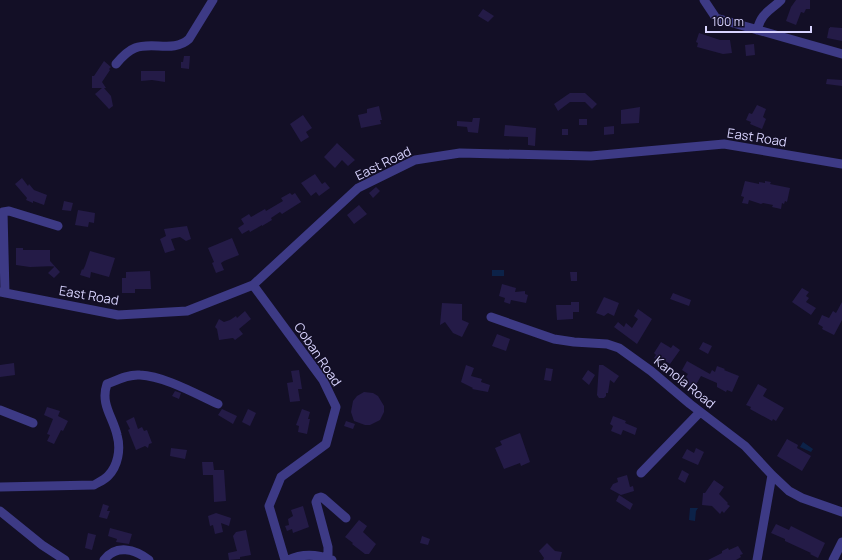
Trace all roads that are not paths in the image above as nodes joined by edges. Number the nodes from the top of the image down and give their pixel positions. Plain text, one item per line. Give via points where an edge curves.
1 (213, 0) edge
2 (704, 0) edge
3 (781, 0) edge
4 (757, 30) junction
5 (842, 54) edge
6 (116, 64) dead end
7 (842, 164) edge
8 (58, 226) dead end
9 (253, 285) junction
10 (2, 293) edge
11 (491, 317) dead end
12 (218, 404) dead end
13 (0, 410) edge
14 (700, 412) junction
15 (33, 423) dead end
16 (641, 473) dead end
17 (772, 475) junction
18 (0, 487) edge
19 (0, 511) edge
20 (842, 512) edge
21 (346, 518) dead end
22 (842, 542) edge
23 (330, 559) edge
24 (65, 560) edge
25 (104, 560) edge
26 (149, 560) edge
27 (285, 560) edge
28 (288, 560) edge
29 (757, 560) edge
30 (833, 560) edge

1 - 6 street via 184,43 171,46 140,46 127,53
2 - 4 street via 716,18
3 - 4 street via 763,15
4 - 5 street
7 - 9 street, East Road via 724,144 591,156 460,153 415,160 358,188
8 - 10 street via 9,211 3,212
9 - 10 street, East Road via 187,312 118,315
9 - 27 street, Coban Road via 323,380 336,407 326,444 282,477 269,506
11 - 14 street, Kanola Road via 554,338 607,344 618,348 651,371
12 - 18 street via 154,377 138,375 120,378 107,384 104,392 107,409 118,435 114,468 106,478 94,485
13 - 15 street
14 - 16 street
14 - 17 street, Kanola Road via 748,449
17 - 20 street, Kanola Road via 789,491 802,498
17 - 29 street
19 - 24 street
21 - 23 street via 321,497 318,498 316,502
22 - 30 street
23 - 28 street via 312,555
25 - 26 street via 117,549 142,554

